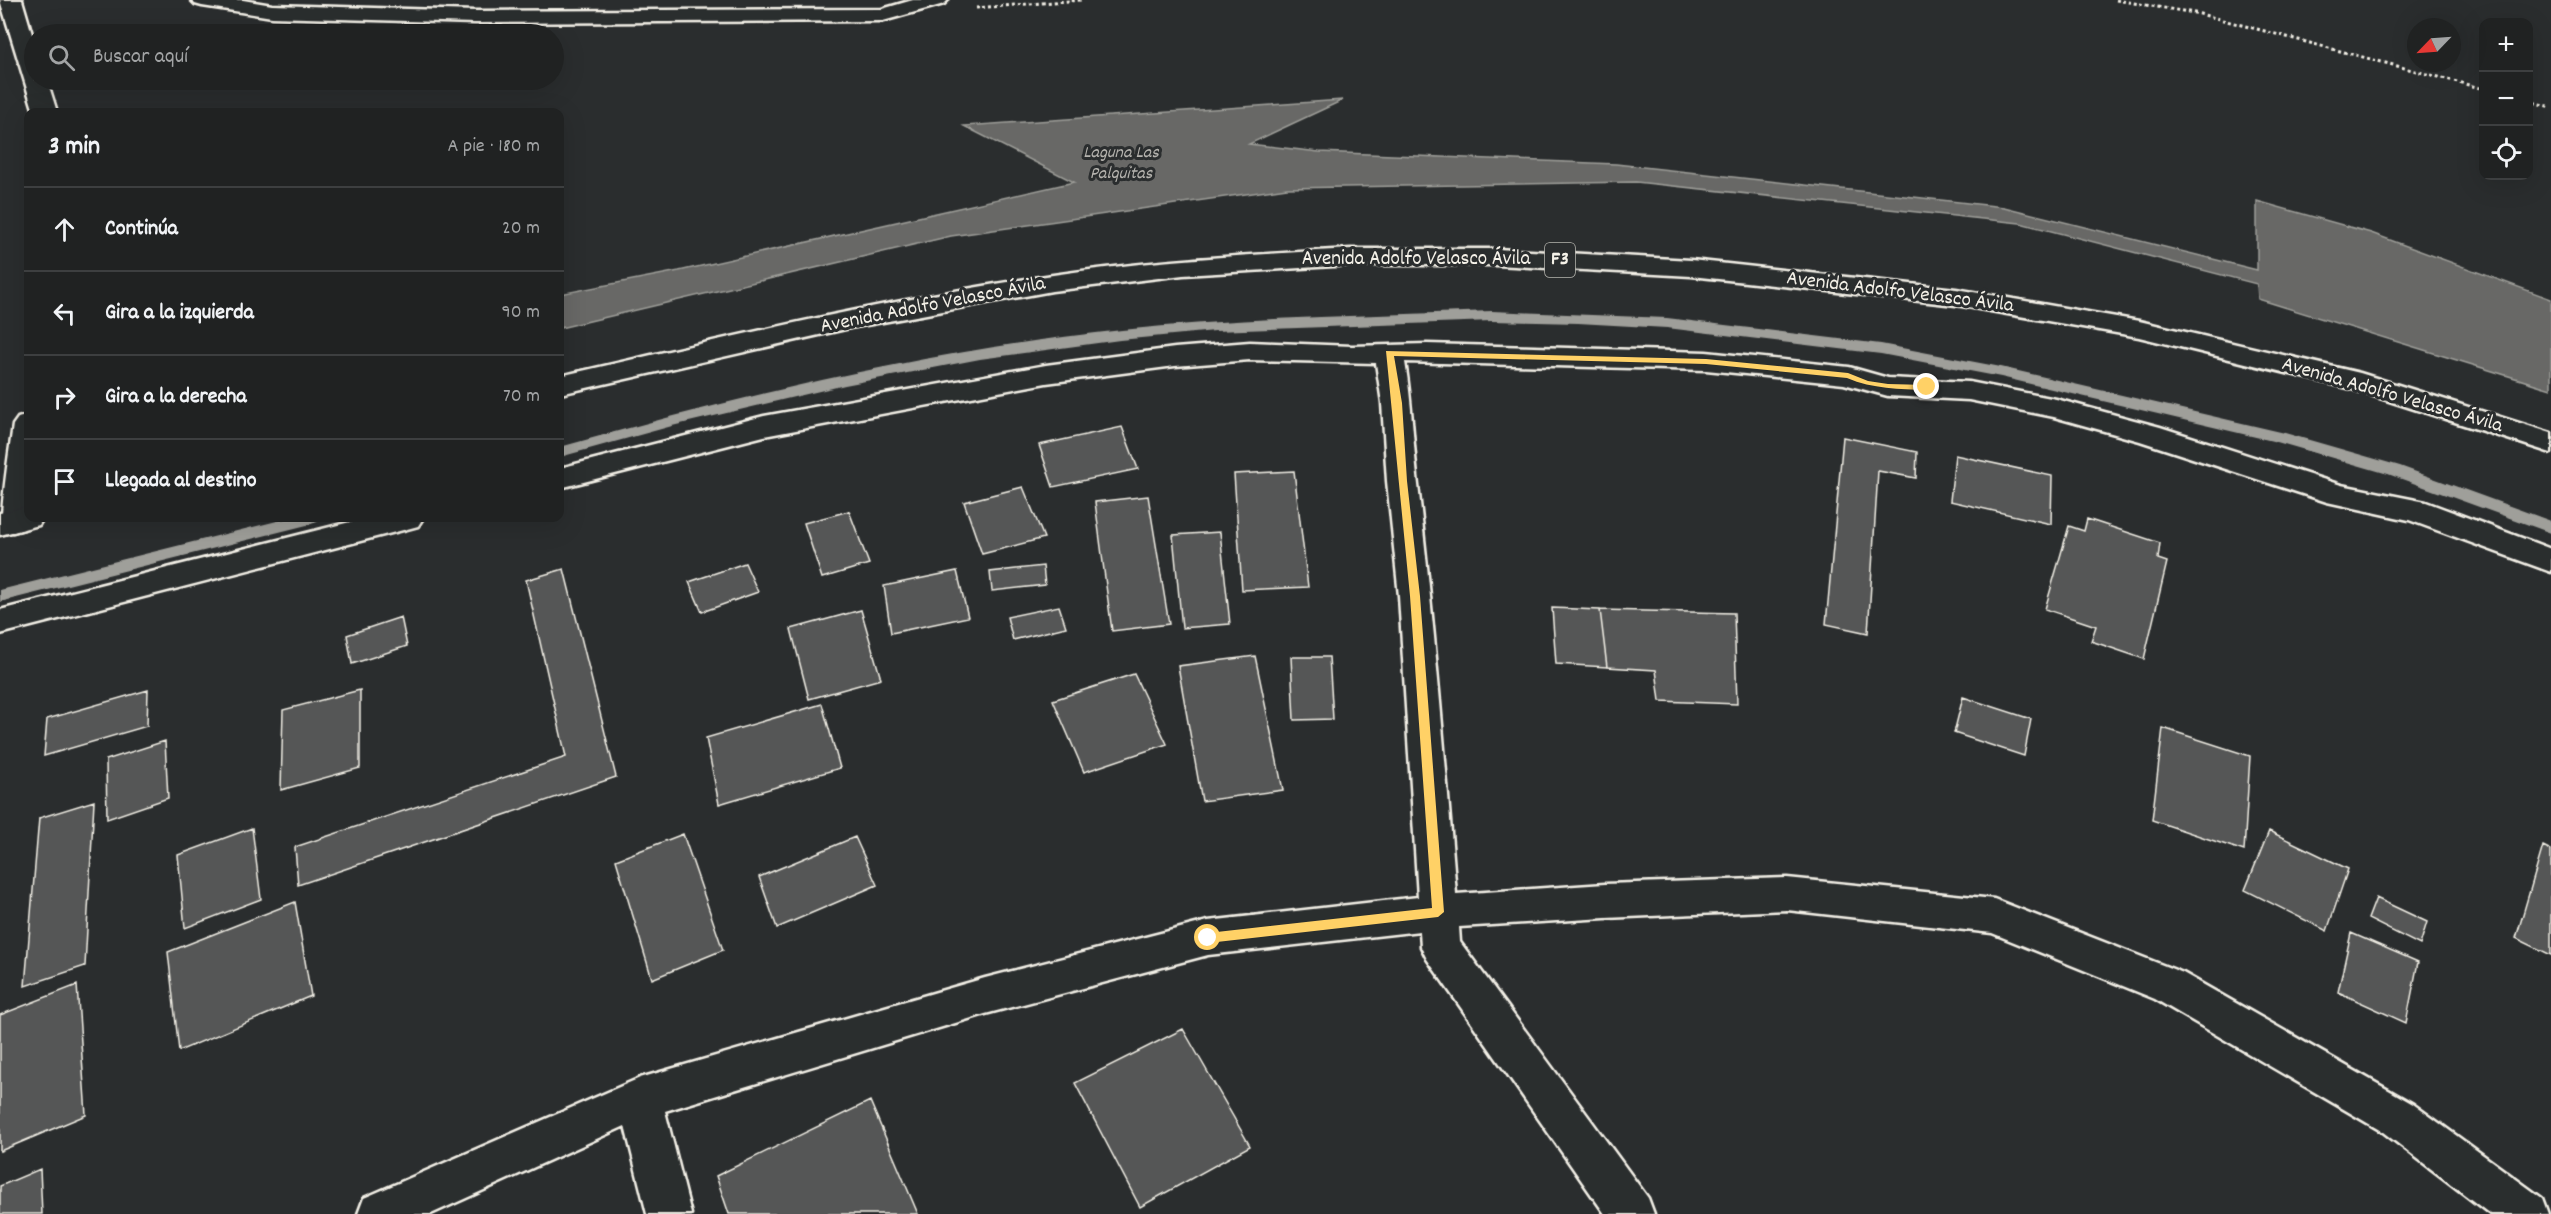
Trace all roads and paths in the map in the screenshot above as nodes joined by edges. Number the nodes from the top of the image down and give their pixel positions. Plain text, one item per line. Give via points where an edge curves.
1 (11, 0) edge
2 (202, 0) edge
3 (937, 0) edge
4 (1081, 0) edge
5 (2116, 0) edge
6 (976, 8) dead end
7 (24, 42) edge
8 (2479, 88) edge
9 (39, 90) edge
10 (2533, 102) edge
11 (2551, 107) edge
12 (45, 108) edge
13 (1389, 353) junction
14 (564, 384) edge
15 (2551, 443) edge
16 (24, 452) edge
17 (564, 477) edge
18 (14, 520) edge
19 (391, 522) edge
20 (2551, 561) edge
21 (0, 622) edge
22 (1438, 912) junction
23 (640, 1098) junction
24 (380, 1214) edge
25 (669, 1214) edge
26 (1632, 1214) edge
27 (2526, 1214) edge

1 - 7 main road
2 - 3 main road via 272,11 475,17 883,15
4 - 6 path
5 - 8 path via 2200,14
9 - 12 main road
10 - 11 path
13 - 17 main road via 1250,351 1046,374 764,426
13 - 20 main road via 1706,361 1848,376 1888,387 1969,391 2056,408 2338,495 2415,510
13 - 22 main road via 1416,608
14 - 15 main road, Avenida Adolfo Velasco Ávila / F3 via 850,320 1052,283 1183,267 1351,257 1496,256 1691,268 1956,297 2128,327 2360,382
16 - 18 main road
19 - 21 main road
22 - 23 main road via 1208,938 985,996
22 - 26 main road via 1441,946
22 - 27 main road via 1787,894 1995,916 2169,986 2398,1118
23 - 24 main road
23 - 25 main road

